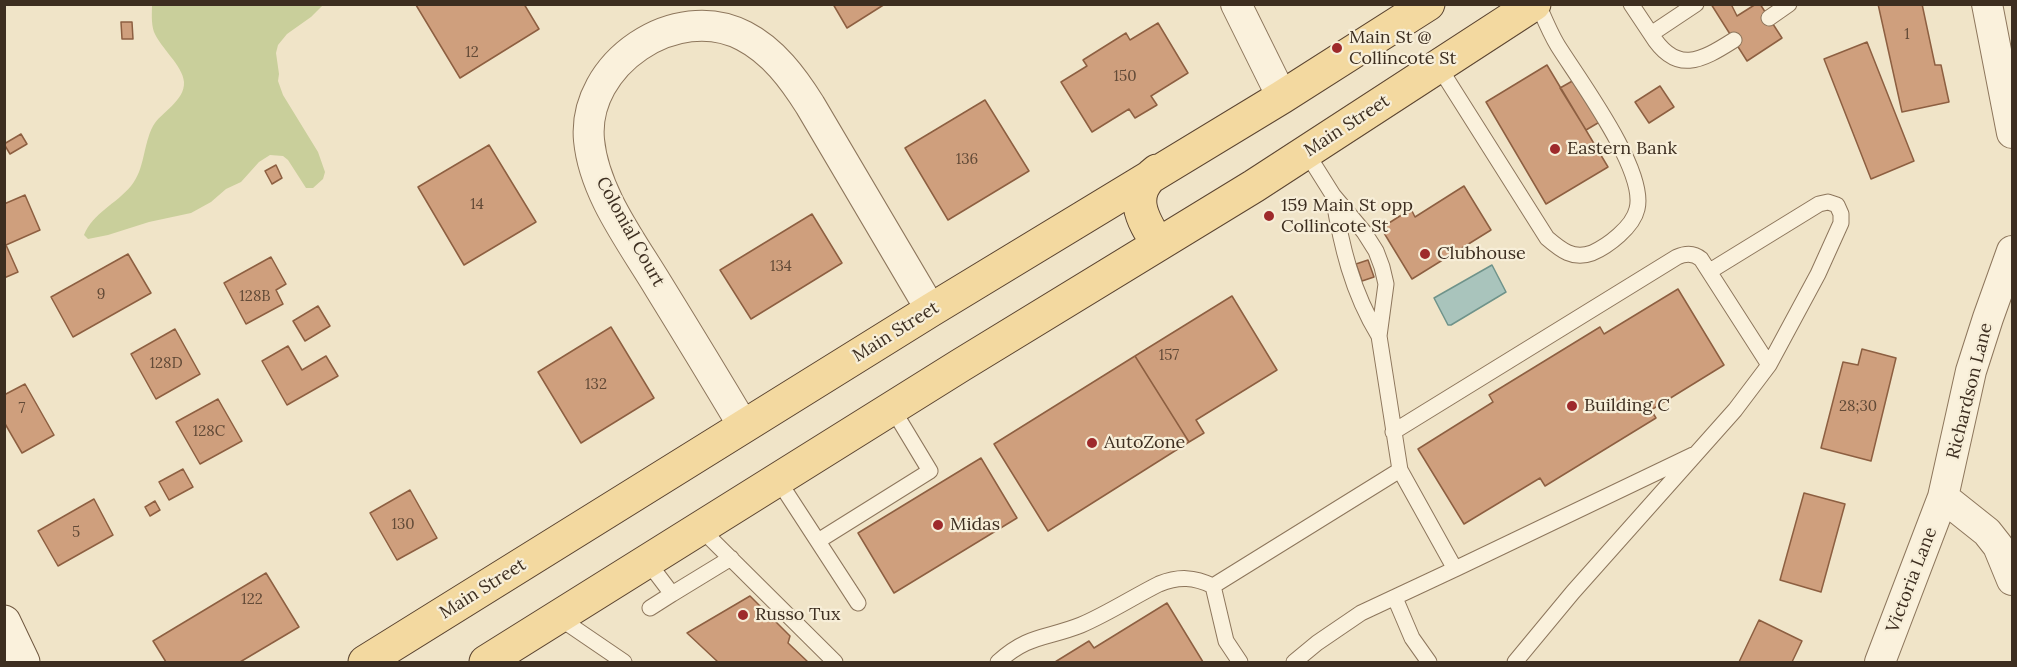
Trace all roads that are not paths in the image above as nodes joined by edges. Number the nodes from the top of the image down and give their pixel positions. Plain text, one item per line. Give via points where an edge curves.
1 (1236, 4) edge
2 (1428, 4) edge
3 (1536, 4) edge
4 (1631, 4) edge
5 (1696, 4) edge
6 (1789, 4) edge
7 (1987, 4) edge
8 (1769, 18) dead end
9 (1651, 34) junction
10 (1734, 40) dead end
11 (1439, 67) junction
12 (1282, 97) junction
13 (2011, 117) edge
14 (1306, 152) junction
15 (1161, 168) junction
16 (1333, 195) junction
17 (1158, 244) junction
18 (2013, 251) edge
19 (1710, 271) junction
20 (931, 310) junction
21 (1379, 336) junction
22 (1769, 365) junction
23 (892, 408) junction
24 (744, 427) junction
25 (1393, 432) junction
26 (1698, 452) junction
27 (1400, 470) junction
28 (778, 480) junction
29 (1943, 498) junction
30 (700, 528) junction
31 (818, 541) junction
32 (731, 558) junction
33 (647, 561) junction
34 (1455, 569) junction
35 (2013, 580) edge
36 (1213, 586) junction
37 (672, 594) junction
38 (1395, 598) junction
39 (858, 603) dead end
40 (650, 608) dead end
41 (558, 617) junction
42 (4, 622) edge
43 (497, 660) edge
44 (23, 663) edge
45 (365, 663) edge
46 (624, 663) edge
47 (835, 663) edge
48 (998, 663) edge
49 (1240, 663) edge
50 (1294, 663) edge
51 (1429, 663) edge
52 (1515, 663) edge
53 (1880, 663) edge

1 - 12 street
2 - 12 main road, Main Street
3 - 11 main road, Main Street
3 - 11 lane via 1624,152 1637,184 1637,211 1631,222 1603,247 1575,256 1547,237
4 - 9 lane
5 - 9 lane
6 - 8 lane
7 - 13 street
9 - 10 lane via 1665,52 1684,60 1704,58
11 - 14 main road, Main Street
12 - 15 main road, Main Street
14 - 16 lane
14 - 17 main road, Main Street
15 - 17 main road via 1144,185 1140,204 1143,220
15 - 20 main road, Main Street
16 - 21 lane via 1351,278
16 - 21 lane via 1364,232 1382,267 1386,284
17 - 23 main road, Main Street
18 - 29 street, Richardson Lane via 1971,371
19 - 22 lane
19 - 22 lane via 1819,204 1828,202 1839,209 1841,223
19 - 25 lane via 1698,257 1677,257
20 - 24 main road, Main Street
20 - 24 street, Colonial Court via 804,96 761,46 744,36 709,26 669,30 638,46 598,93 590,117 592,157 609,202
21 - 25 lane
22 - 26 lane
23 - 28 main road, Main Street
23 - 31 lane via 930,471
24 - 45 main road, Main Street
25 - 27 lane
26 - 34 lane
26 - 52 lane
27 - 34 lane
27 - 36 lane
28 - 30 main road, Main Street
28 - 31 lane
29 - 35 street via 1987,532 1998,546
29 - 53 street, Victoria Lane
30 - 32 lane
30 - 33 main road, Main Street
31 - 39 lane
32 - 37 lane
32 - 47 lane
33 - 37 lane
33 - 41 main road, Main Street
34 - 38 lane
36 - 48 lane via 1181,577 1159,584 1085,623 1030,640
36 - 49 lane via 1226,640
37 - 40 lane
38 - 50 lane via 1339,627
38 - 51 lane via 1412,638
41 - 43 main road, Main Street
41 - 46 lane
42 - 44 main road

